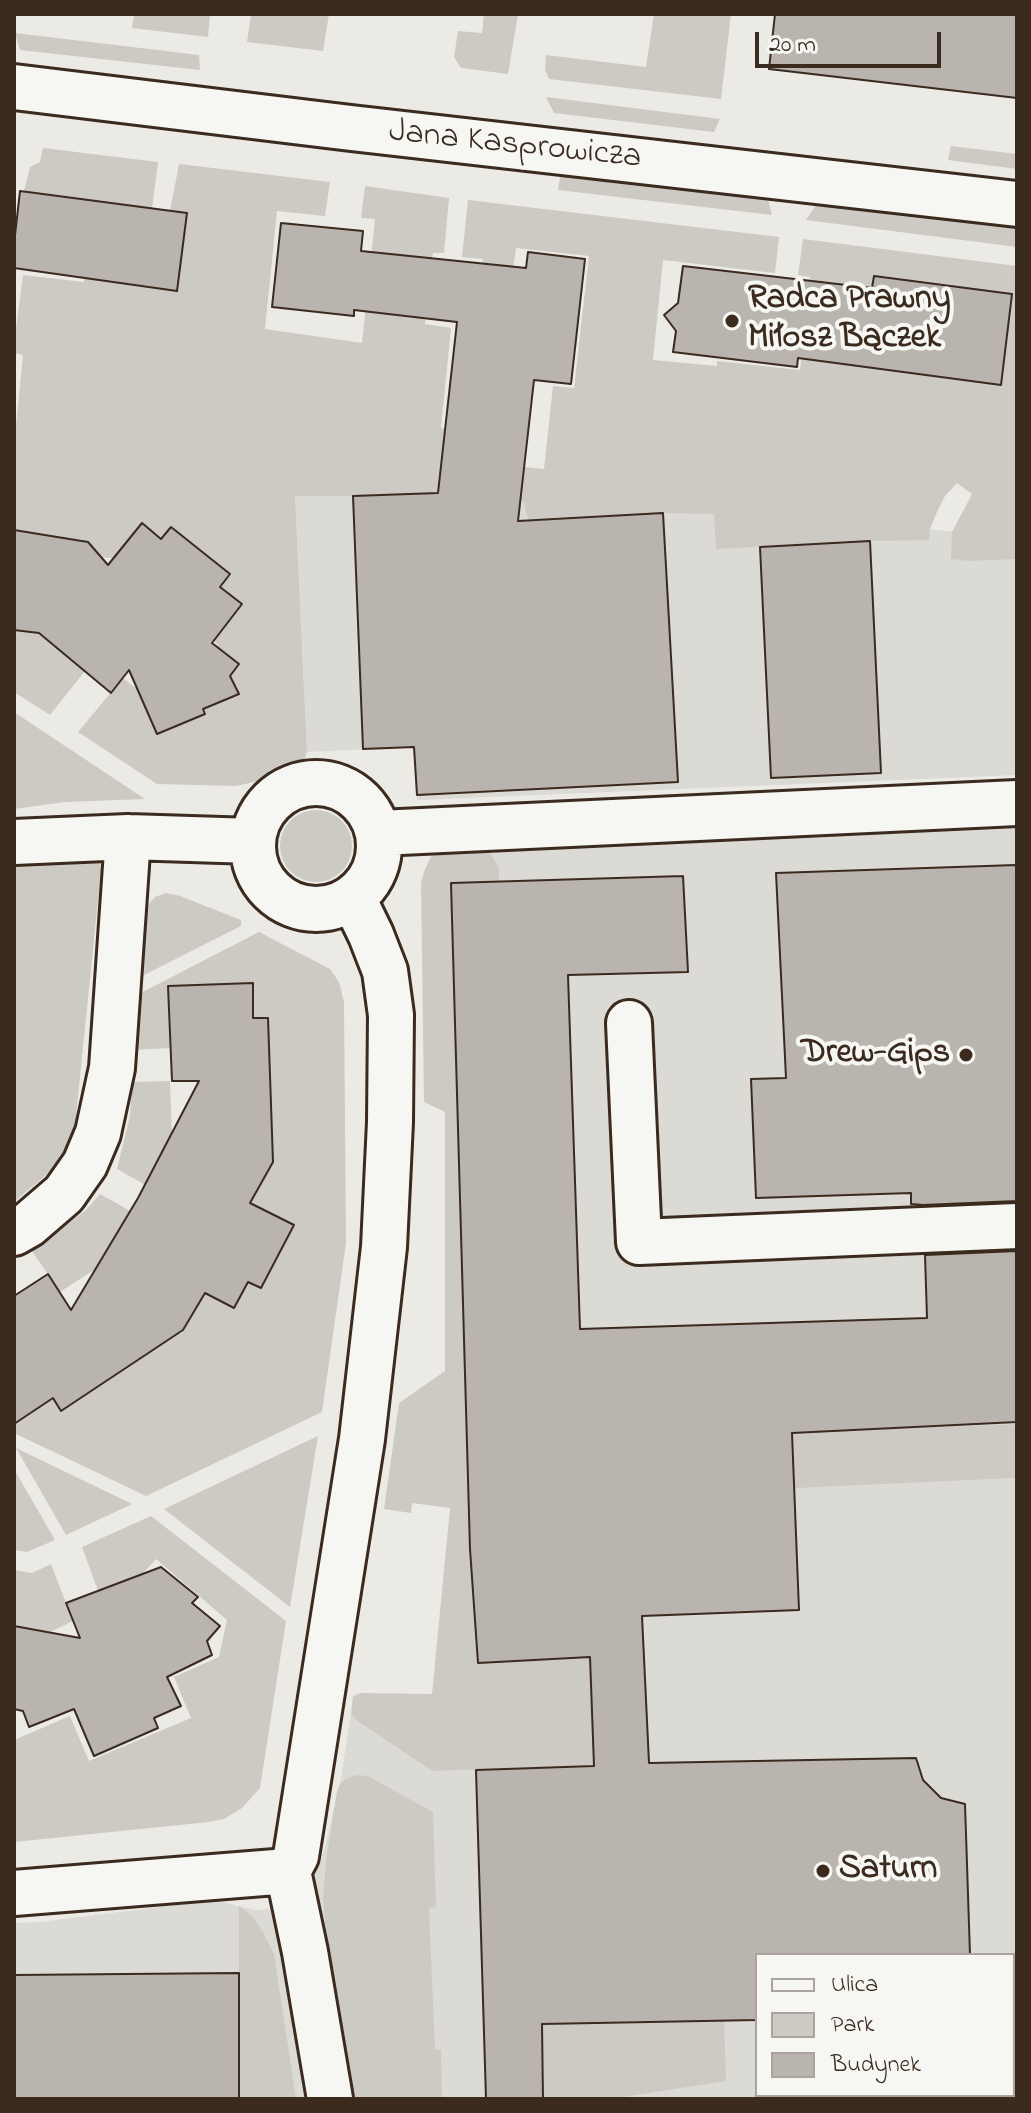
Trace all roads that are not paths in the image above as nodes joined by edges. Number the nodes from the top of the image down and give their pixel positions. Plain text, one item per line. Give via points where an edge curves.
1 (14, 87) edge
2 (1017, 204) edge
3 (1017, 803) edge
4 (379, 833) junction
5 (128, 837) junction
6 (253, 841) junction
7 (14, 842) edge
8 (353, 898) junction
9 (629, 1023) dead end
10 (1017, 1226) edge
11 (14, 1233) edge
12 (288, 1871) junction
13 (14, 1893) edge
14 (330, 2099) edge

1 - 2 street, Jana Kasprowicza
3 - 4 street
4 - 6 street via 359,799 322,782 284,791 268,804
4 - 8 street via 375,869
5 - 6 street
5 - 7 street
5 - 11 street via 112,1068 98,1133 64,1194
6 - 8 street via 263,880 294,905 315,909
8 - 12 street via 385,971 391,1015 384,1247 362,1439 296,1856
9 - 10 street via 639,1242
12 - 13 street
12 - 14 street

